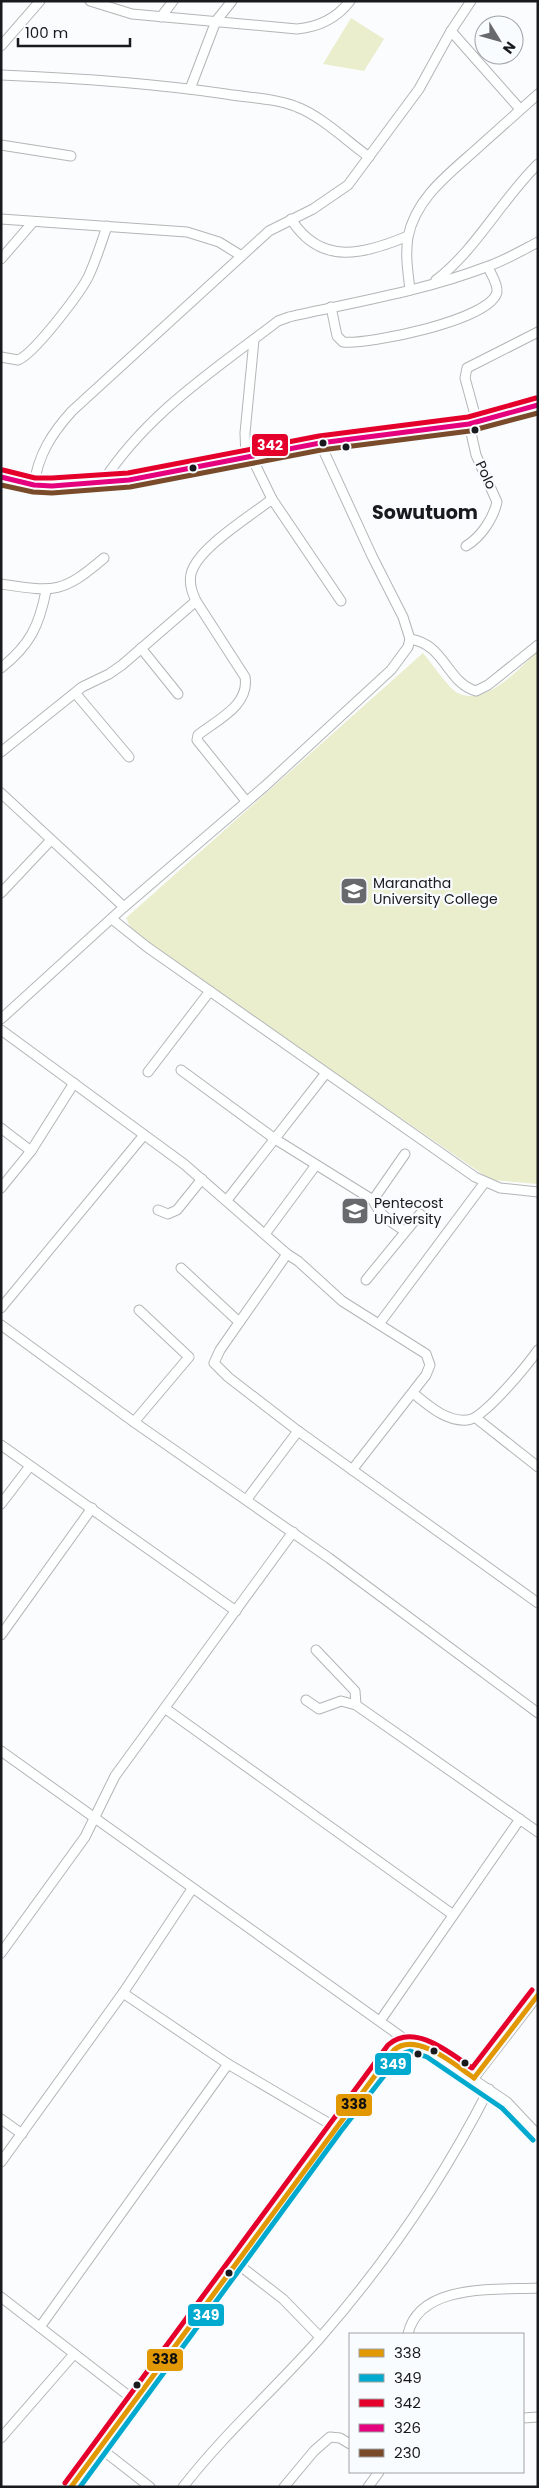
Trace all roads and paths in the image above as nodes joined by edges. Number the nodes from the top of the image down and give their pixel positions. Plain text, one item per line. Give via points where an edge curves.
1 (40, 1) edge
2 (90, 1) edge
3 (173, 1) edge
4 (232, 1) edge
5 (350, 1) edge
6 (471, 1) edge
7 (161, 17) junction
8 (216, 21) junction
9 (450, 31) junction
10 (1, 46) edge
11 (1, 75) edge
12 (190, 88) junction
13 (538, 94) edge
14 (520, 109) junction
15 (1, 145) edge
16 (71, 156) dead end
17 (369, 157) junction
18 (538, 164) edge
19 (1, 219) edge
20 (291, 219) junction
21 (32, 222) junction
22 (108, 226) junction
23 (408, 236) junction
24 (538, 242) edge
25 (240, 255) junction
26 (1, 259) edge
27 (488, 267) junction
28 (432, 283) junction
29 (410, 290) junction
30 (331, 307) junction
31 (538, 332) edge
32 (254, 340) junction
33 (1, 357) edge
34 (538, 405) edge
35 (473, 423) junction
36 (320, 443) junction
37 (249, 457) junction
38 (1, 477) edge
39 (102, 483) junction
40 (34, 485) junction
41 (272, 499) junction
42 (466, 546) dead end
43 (104, 558) dead end
44 (1, 584) edge
45 (46, 591) junction
46 (196, 601) junction
47 (341, 601) dead end
48 (410, 639) junction
49 (538, 646) edge
50 (141, 648) junction
51 (1, 668) edge
52 (76, 694) junction
53 (178, 694) dead end
54 (1, 752) edge
55 (129, 757) dead end
56 (1, 793) edge
57 (246, 801) junction
58 (51, 840) junction
59 (1, 894) edge
60 (124, 907) junction
61 (112, 919) junction
62 (210, 991) junction
63 (1, 1019) edge
64 (1, 1030) edge
65 (181, 1070) dead end
66 (148, 1072) dead end
67 (326, 1073) junction
68 (74, 1083) junction
69 (1, 1128) edge
70 (144, 1134) junction
71 (274, 1139) junction
72 (31, 1151) junction
73 (404, 1154) dead end
74 (316, 1165) junction
75 (202, 1179) junction
76 (485, 1182) junction
77 (1, 1188) edge
78 (538, 1192) edge
79 (227, 1200) junction
80 (373, 1200) junction
81 (158, 1210) dead end
82 (420, 1214) dead end
83 (405, 1231) junction
84 (265, 1234) junction
85 (287, 1254) junction
86 (181, 1268) dead end
87 (366, 1280) dead end
88 (1, 1308) edge
89 (138, 1310) dead end
90 (238, 1322) junction
91 (379, 1324) junction
92 (1, 1325) edge
93 (538, 1350) edge
94 (413, 1393) junction
95 (476, 1418) junction
96 (134, 1422) junction
97 (298, 1430) junction
98 (1, 1444) edge
99 (30, 1466) junction
100 (538, 1467) edge
101 (352, 1470) junction
102 (247, 1499) junction
103 (1, 1504) edge
104 (92, 1508) junction
105 (293, 1532) junction
106 (538, 1603) edge
107 (236, 1611) junction
108 (1, 1635) edge
109 (316, 1650) dead end
110 (306, 1700) dead end
111 (356, 1705) junction
112 (166, 1709) junction
113 (538, 1713) edge
114 (1, 1752) edge
115 (520, 1819) junction
116 (95, 1820) junction
117 (538, 1832) edge
118 (192, 1889) junction
119 (452, 1914) junction
120 (1, 1953) edge
121 (124, 1993) junction
122 (536, 1999) edge
123 (380, 2022) junction
124 (410, 2043) junction
125 (228, 2064) junction
126 (474, 2078) junction
127 (489, 2089) junction
128 (1, 2119) edge
129 (335, 2127) junction
130 (22, 2134) junction
131 (538, 2135) edge
132 (1, 2162) edge
133 (235, 2262) junction
134 (538, 2288) edge
135 (1, 2297) edge
136 (40, 2327) junction
137 (408, 2333) edge
138 (320, 2337) junction
139 (74, 2354) junction
140 (134, 2400) junction
141 (538, 2417) edge
142 (524, 2418) edge
143 (1, 2438) edge
144 (349, 2443) edge
145 (100, 2448) junction
146 (378, 2473) edge
147 (71, 2487) edge
148 (150, 2487) edge
149 (184, 2487) edge
150 (284, 2487) edge
151 (368, 2487) edge

1 - 10 street
2 - 7 street via 132,14
3 - 7 street
4 - 8 street
5 - 8 street via 335,16 309,28
6 - 9 street
7 - 8 street
8 - 12 street
9 - 14 street
9 - 17 street via 419,89
11 - 12 street via 102,79
12 - 17 street via 298,107
13 - 14 street
14 - 23 street via 449,172 421,207
15 - 16 street
17 - 20 street via 348,185
18 - 28 street via 506,198 459,259
19 - 21 street
20 - 23 street via 308,239 334,251 367,252
20 - 25 street via 269,230
21 - 22 street
21 - 26 street
22 - 25 street via 187,232 219,242
22 - 33 street via 82,289 32,351 18,360
23 - 29 street via 406,258
24 - 27 street
25 - 40 street via 58,426 42,454
27 - 28 street
27 - 30 street via 497,288 494,297 476,312 445,323 387,337 342,342 337,336
28 - 29 street
29 - 30 street
30 - 32 street via 278,321
31 - 35 street, Polo via 467,368 465,378
32 - 37 street via 245,433
32 - 39 street via 178,396 123,452
34 - 35 main road
35 - 36 main road
35 - 42 street, Polo via 476,455 497,502 486,526
36 - 37 main road
36 - 48 street via 403,617
37 - 39 main road
37 - 41 street
38 - 40 main road
39 - 40 main road
41 - 46 street via 200,558 190,584
41 - 47 street
43 - 45 street via 80,577
44 - 45 street
45 - 51 street via 35,632
46 - 50 street
46 - 57 street via 246,683 240,702 198,735 197,740
48 - 49 street via 429,645 460,681 476,691
48 - 57 street via 401,659 391,670
50 - 52 street via 115,670 88,683
50 - 53 street
52 - 54 street
52 - 55 street
56 - 58 street
57 - 60 street
58 - 59 street
58 - 60 street
60 - 61 street
61 - 62 street
61 - 63 street
62 - 66 street
62 - 67 street
64 - 68 street
65 - 71 street
67 - 71 street
67 - 76 street
68 - 70 street
68 - 72 street
69 - 72 street
70 - 75 street
70 - 88 street
71 - 74 street
71 - 79 street
72 - 77 street
73 - 80 street
74 - 80 street
74 - 84 street
75 - 79 street
75 - 81 street via 172,1214
76 - 78 street via 500,1188
76 - 91 street
79 - 84 street
80 - 83 street via 384,1217
82 - 83 street
83 - 87 street
84 - 85 street
85 - 90 street
85 - 91 street via 342,1301
86 - 90 street
89 - 96 street via 189,1357
90 - 97 street via 214,1363
91 - 94 street via 426,1354 430,1360 429,1370
92 - 96 street
93 - 95 street
94 - 95 street via 441,1414 468,1420
94 - 101 street
95 - 100 street
96 - 102 street
97 - 101 street
97 - 102 street
98 - 99 street
99 - 103 street
99 - 104 street
101 - 106 street
102 - 105 street
104 - 107 street
104 - 108 street
105 - 107 street
105 - 113 street
107 - 112 street
109 - 111 street via 355,1691
110 - 111 street via 319,1709 341,1701
111 - 115 street
112 - 116 street via 115,1776
112 - 119 street
114 - 116 street
115 - 117 street
115 - 119 street
116 - 118 street
116 - 120 street
118 - 121 street
118 - 123 street
119 - 123 street
121 - 125 street
121 - 130 street
122 - 126 street
123 - 124 street
124 - 126 street via 430,2050
124 - 129 street via 396,2048 386,2059
125 - 129 street
125 - 136 street
126 - 127 street
127 - 131 street via 507,2102
127 - 138 street via 420,2205
128 - 130 street
129 - 133 street
130 - 132 street
133 - 138 street via 283,2299
133 - 140 street
134 - 137 street via 466,2292 434,2300 416,2315
135 - 136 street
136 - 139 street
138 - 149 street via 267,2397 211,2451
139 - 140 street
139 - 143 street
140 - 145 street
141 - 142 street
144 - 150 street via 330,2437
145 - 147 street
145 - 148 street
146 - 151 street

